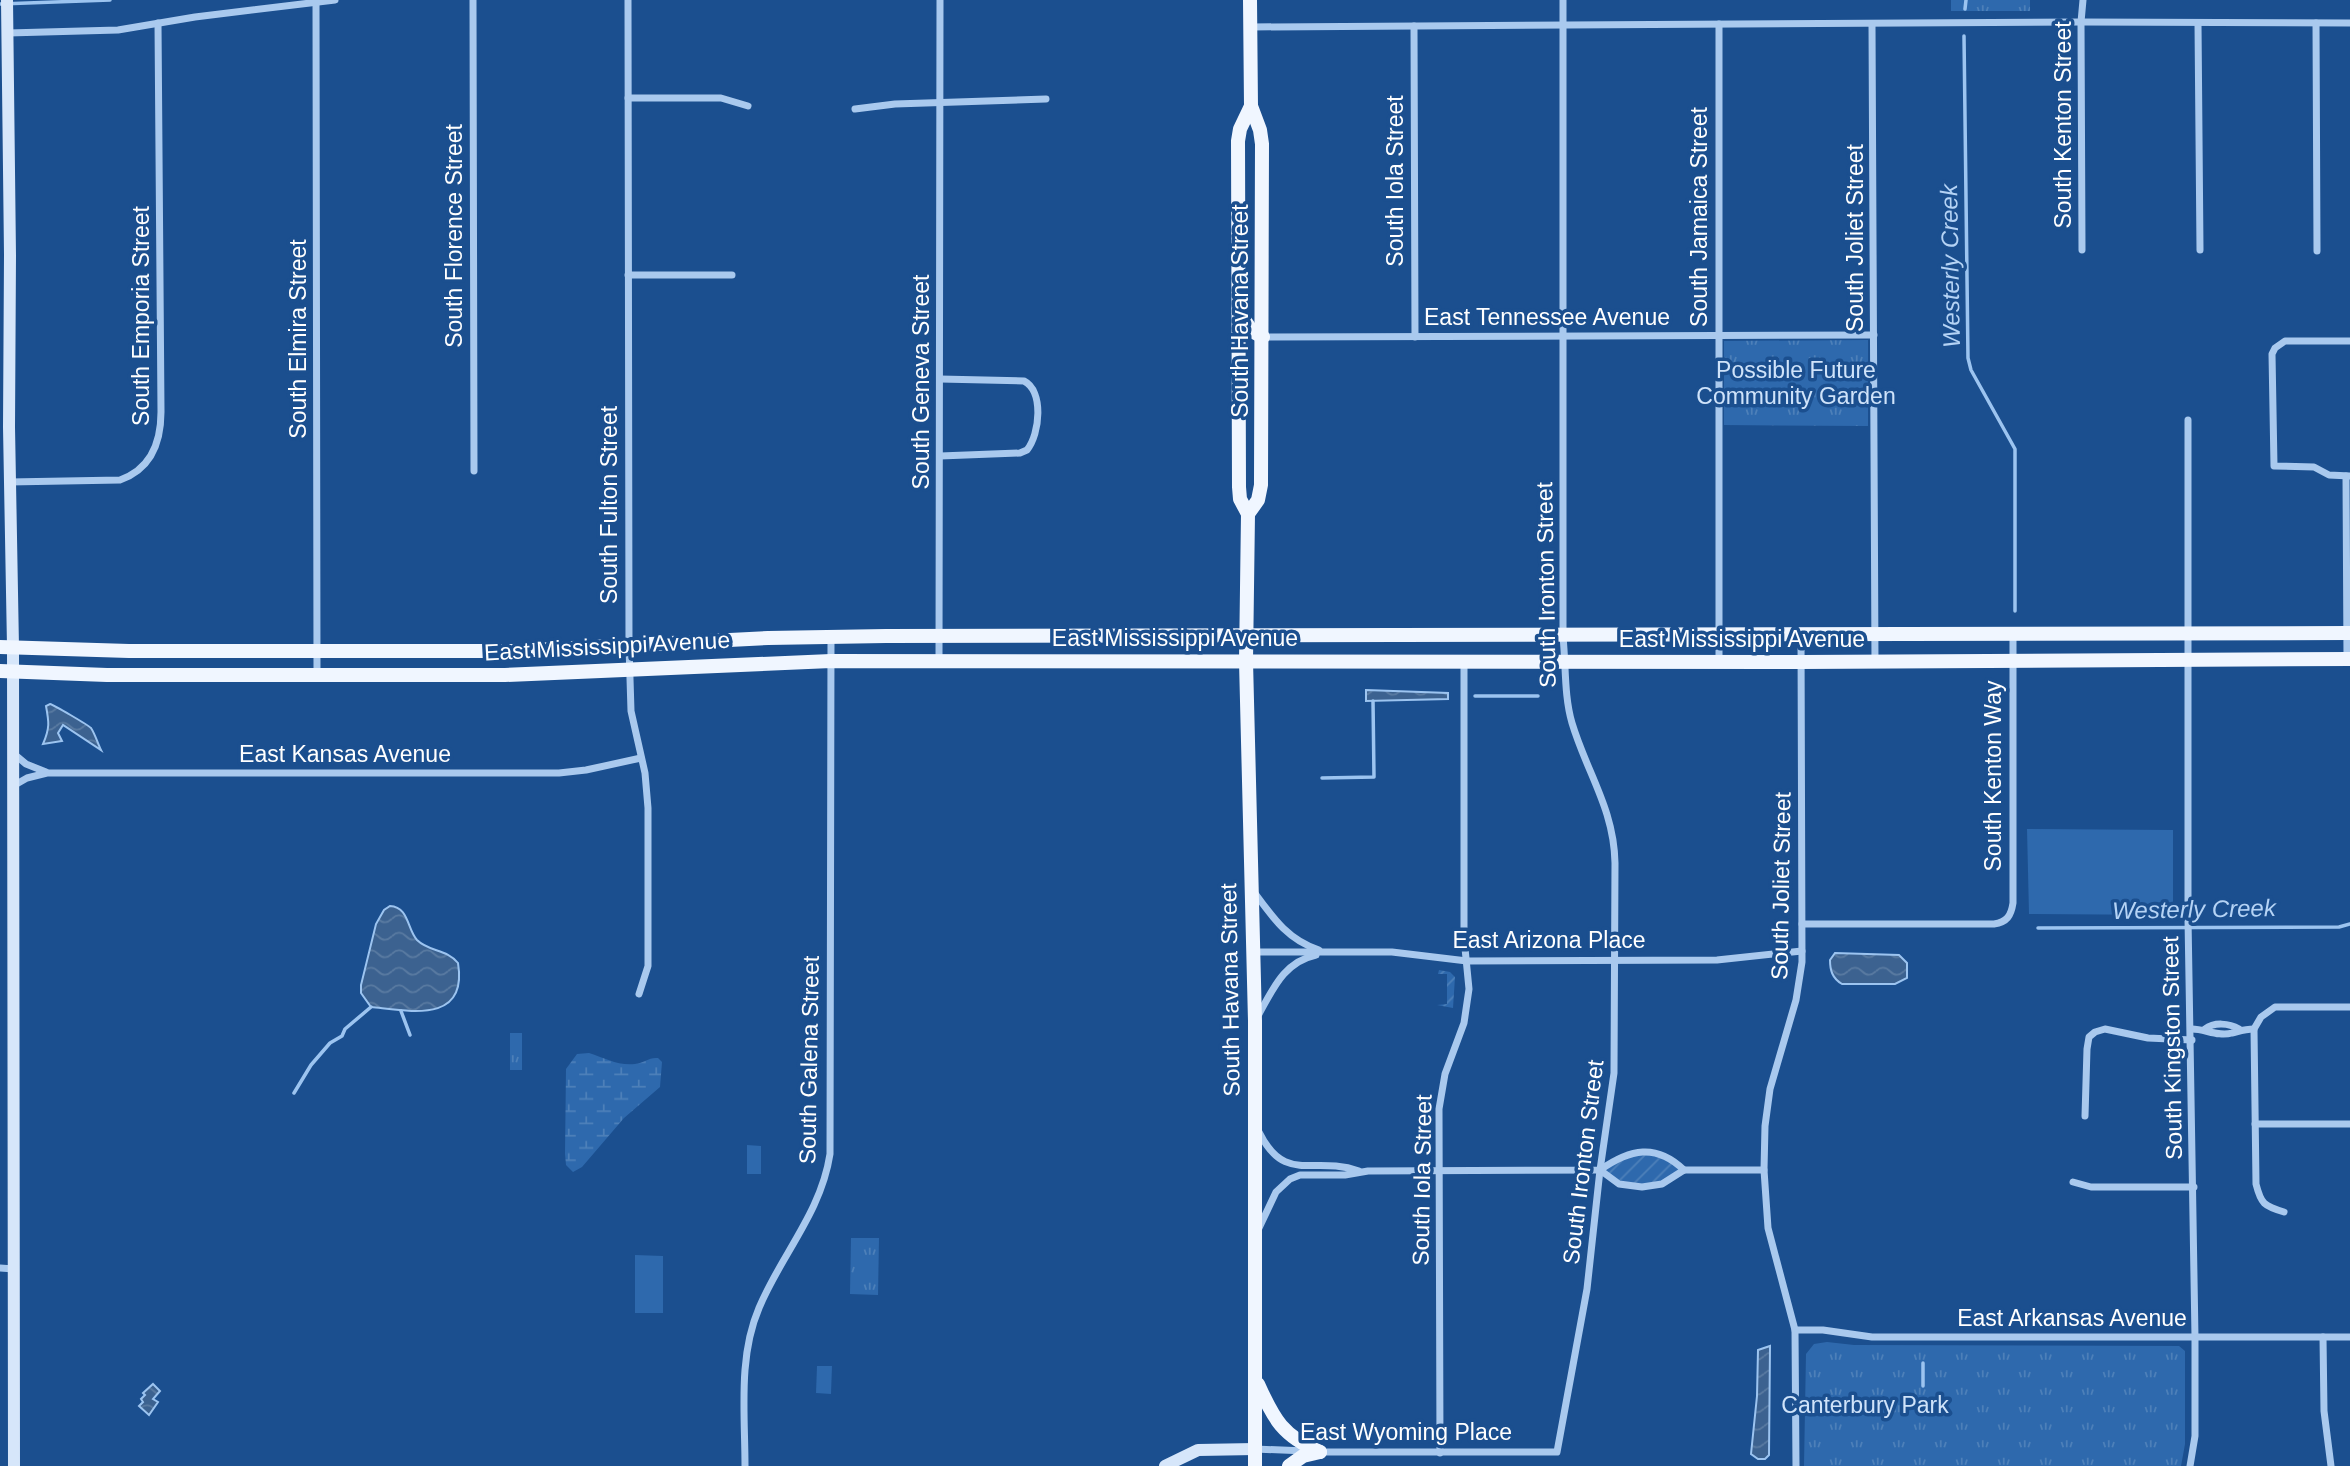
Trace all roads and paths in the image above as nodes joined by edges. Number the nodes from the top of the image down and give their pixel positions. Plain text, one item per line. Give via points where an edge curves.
1 (335, 0) edge
2 (473, 0) edge
3 (628, 0) edge
4 (940, 0) edge
5 (1250, 0) edge
6 (1563, 0) edge
7 (2083, 0) edge
8 (316, 2) junction
9 (7, 5) edge
10 (2081, 22) junction
11 (158, 23) junction
12 (2198, 23) junction
13 (2316, 23) junction
14 (2350, 23) edge
15 (1719, 24) junction
16 (1872, 24) junction
17 (1563, 25) junction
18 (1414, 26) junction
19 (1250, 27) junction
20 (8, 33) junction
21 (628, 98) junction
22 (1046, 99) dead end
23 (941, 103) junction
24 (748, 106) dead end
25 (1251, 106) junction
26 (855, 109) dead end
27 (1238, 196) junction
28 (1262, 223) junction
29 (2082, 250) dead end
30 (2200, 250) dead end
31 (2317, 251) dead end
32 (628, 275) junction
33 (732, 275) dead end
34 (1238, 311) junction
35 (1874, 335) junction
36 (1719, 336) junction
37 (1263, 337) junction
38 (1415, 337) junction
39 (1564, 337) junction
40 (2350, 341) edge
41 (1238, 351) junction
42 (940, 379) junction
43 (1263, 384) junction
44 (2188, 419) dead end
45 (940, 456) junction
46 (474, 471) dead end
47 (2348, 476) edge
48 (9, 482) junction
49 (1248, 514) junction
50 (2348, 633) edge
51 (2187, 634) junction
52 (1718, 635) junction
53 (1801, 635) junction
54 (1875, 635) junction
55 (2013, 635) junction
56 (939, 636) junction
57 (1246, 636) junction
58 (831, 637) junction
59 (1563, 637) junction
60 (629, 646) junction
61 (7, 647) edge
62 (317, 651) junction
63 (2348, 659) edge
64 (2187, 660) junction
65 (831, 661) junction
66 (939, 661) junction
67 (1246, 661) junction
68 (2013, 661) junction
69 (1464, 662) junction
70 (1566, 662) junction
71 (1718, 662) junction
72 (1801, 662) junction
73 (1875, 662) junction
74 (629, 670) junction
75 (7, 671) edge
76 (317, 676) junction
77 (13, 752) junction
78 (641, 758) junction
79 (47, 773) junction
80 (12, 786) junction
81 (1251, 888) junction
82 (1802, 924) junction
83 (1802, 951) junction
84 (1253, 952) junction
85 (1327, 952) junction
86 (1615, 960) junction
87 (1467, 961) junction
88 (639, 994) dead end
89 (2350, 1007) edge
90 (1255, 1021) junction
91 (2192, 1029) junction
92 (2254, 1029) junction
93 (2192, 1040) junction
94 (2085, 1116) dead end
95 (1255, 1124) junction
96 (2255, 1124) junction
97 (2350, 1124) edge
98 (1440, 1170) junction
99 (1600, 1170) junction
100 (1684, 1170) junction
101 (1764, 1170) junction
102 (1360, 1171) junction
103 (2073, 1182) dead end
104 (2194, 1187) junction
105 (2284, 1212) dead end
106 (1255, 1235) junction
107 (0, 1268) edge
108 (14, 1269) junction
109 (1795, 1330) junction
110 (2196, 1337) junction
111 (2323, 1337) junction
112 (2350, 1337) edge
113 (1255, 1376) junction
114 (1255, 1449) junction
115 (1321, 1452) junction
116 (1557, 1452) joint
117 (1440, 1453) junction
118 (14, 1466) edge
119 (745, 1466) edge
120 (1165, 1466) edge
121 (1255, 1466) edge
122 (1289, 1466) edge
123 (1796, 1466) edge
124 (2190, 1466) edge
125 (2331, 1466) edge

1 - 8 street
2 - 46 street, South Florence Street
3 - 21 street, South Fulton Street
4 - 23 street, South Geneva Street
5 - 19 main road, South Havana Street
6 - 17 street, South Ironton Street
7 - 10 street, South Kenton Street
8 - 11 street
8 - 62 street, South Elmira Street
9 - 20 street
10 - 12 street
10 - 16 street
10 - 29 street, South Kenton Street
11 - 20 street via 113,31
11 - 48 street, South Emporia Street via 159,441 144,465 120,480
12 - 13 street
12 - 30 street
13 - 14 street
13 - 31 street
15 - 16 street
15 - 17 street
15 - 36 street, South Jamaica Street
16 - 35 street, South Joliet Street
17 - 18 street
17 - 39 street, South Ironton Street
18 - 19 street
18 - 38 street, South Iola Street
19 - 25 main road, South Havana Street
20 - 48 street
21 - 24 street via 721,98
21 - 32 street, South Fulton Street
22 - 23 street
23 - 26 street
23 - 42 street, South Geneva Street
25 - 27 main road, South Havana Street via 1239,135
25 - 28 main road, South Havana Street via 1262,144
27 - 28 main road
27 - 34 main road, South Havana Street
28 - 37 main road, South Havana Street
32 - 33 street
32 - 60 street, South Fulton Street
34 - 37 main road via 1252,331
34 - 41 main road, South Havana Street
35 - 36 street, East Tennessee Avenue
35 - 54 street, South Joliet Street
36 - 39 street, East Tennessee Avenue
36 - 52 street, South Jamaica Street
37 - 38 street, East Tennessee Avenue
37 - 43 main road, South Havana Street
38 - 39 street, East Tennessee Avenue
39 - 59 street, South Ironton Street
40 - 47 street via 2285,341 2272,354 2274,466 2314,467 2329,475
41 - 43 main road via 1252,362
41 - 49 main road, South Havana Street via 1239,487
42 - 45 street, South Geneva Street
42 - 45 street via 1024,381 1034,391 1037,419 1036,435 1020,453
43 - 49 main road, South Havana Street via 1261,485
44 - 51 street, South Kingston Street
45 - 56 street, South Geneva Street
47 - 50 street
48 - 61 street
49 - 57 main road, South Havana Street
50 - 51 main road, East Mississippi Avenue
50 - 63 street
51 - 55 main road, East Mississippi Avenue
51 - 64 street, South Kingston Street
52 - 53 main road, East Mississippi Avenue
52 - 59 main road, East Mississippi Avenue
52 - 71 street, South Jamaica Street
53 - 54 main road, East Mississippi Avenue
53 - 72 street, South Joliet Street
54 - 55 main road, East Mississippi Avenue
54 - 73 street, South Joliet Street
55 - 68 street, South Kenton Way
56 - 57 main road, East Mississippi Avenue
56 - 58 main road, East Mississippi Avenue
56 - 66 street, South Geneva Street
57 - 59 main road, East Mississippi Avenue
57 - 67 main road, South Havana Street
58 - 60 main road, East Mississippi Avenue
58 - 65 street, South Galena Street
59 - 70 street, South Ironton Street
60 - 62 main road, East Mississippi Avenue
60 - 74 street, South Fulton Street
61 - 62 main road, East Mississippi Avenue
61 - 75 street
62 - 76 street, South Elmira Street
63 - 64 main road, East Mississippi Avenue
64 - 68 main road, East Mississippi Avenue
64 - 91 street, South Kingston Street
65 - 66 main road, East Mississippi Avenue
65 - 74 main road, East Mississippi Avenue
65 - 119 street, South Galena Street via 830,1154 817,1201 763,1299 750,1334 745,1370
66 - 67 main road, East Mississippi Avenue
67 - 69 main road, East Mississippi Avenue
67 - 81 main road, South Havana Street
68 - 73 main road, East Mississippi Avenue
68 - 82 street, South Kenton Way via 2009,917 1994,924
69 - 70 main road, East Mississippi Avenue
69 - 87 street, South Iola Street
70 - 71 main road, East Mississippi Avenue
70 - 86 street, South Ironton Street via 1572,724 1613,832
71 - 72 main road, East Mississippi Avenue
72 - 73 main road, East Mississippi Avenue
72 - 82 street, South Joliet Street
74 - 76 main road, East Mississippi Avenue
74 - 78 street, South Fulton Street via 632,719
75 - 76 main road, East Mississippi Avenue
75 - 77 street
77 - 79 street, East Kansas Avenue
77 - 80 street
78 - 79 street, East Kansas Avenue via 559,773
78 - 88 street, South Fulton Street via 648,808 648,966
79 - 80 street, East Kansas Avenue
80 - 108 street
81 - 84 main road, South Havana Street
81 - 85 street via 1291,937
82 - 83 street, South Joliet Street
83 - 86 street, East Arizona Place via 1730,959
83 - 101 street, South Joliet Street via 1797,996 1770,1089
84 - 85 street, East Arizona Place
84 - 90 main road, South Havana Street
85 - 87 street, East Arizona Place via 1409,953
85 - 90 street via 1304,958 1283,974
86 - 87 street, East Arizona Place
86 - 99 street, South Ironton Street via 1614,1073
87 - 98 street, South Iola Street via 1466,1016 1440,1102
89 - 92 street via 2275,1007
90 - 95 main road, South Havana Street
91 - 92 street via 2211,1033
91 - 93 street, South Kingston Street
92 - 96 street
93 - 94 street via 2095,1032 2087,1049
93 - 104 street, South Kingston Street
95 - 102 street via 1268,1149 1283,1162
95 - 106 main road, South Havana Street
96 - 97 street
96 - 105 street via 2259,1196 2266,1206
98 - 99 street
98 - 102 street
98 - 117 street, South Iola Street
99 - 100 street via 1619,1184 1642,1187 1662,1184
99 - 100 street via 1637,1152 1665,1156
99 - 116 street, South Ironton Street via 1587,1289
100 - 101 street
101 - 109 street, South Joliet Street via 1768,1228
102 - 106 street via 1290,1178 1276,1192
103 - 104 street via 2091,1187
104 - 110 street, South Kingston Street
106 - 113 main road, South Havana Street
107 - 108 street
108 - 118 street
109 - 110 street, East Arkansas Avenue via 1872,1337
109 - 123 street, South Joliet Street
110 - 111 street, East Arkansas Avenue
110 - 124 street, South Kingston Street via 2195,1437
111 - 112 street, East Arkansas Avenue
111 - 125 street via 2323,1411
113 - 114 main road, South Havana Street
113 - 115 main road via 1272,1415 1286,1433
114 - 115 street, East Wyoming Place
114 - 120 street via 1198,1450
114 - 121 main road, South Havana Street
115 - 117 street, East Wyoming Place
115 - 122 main road via 1303,1456
116 - 117 street, East Wyoming Place

